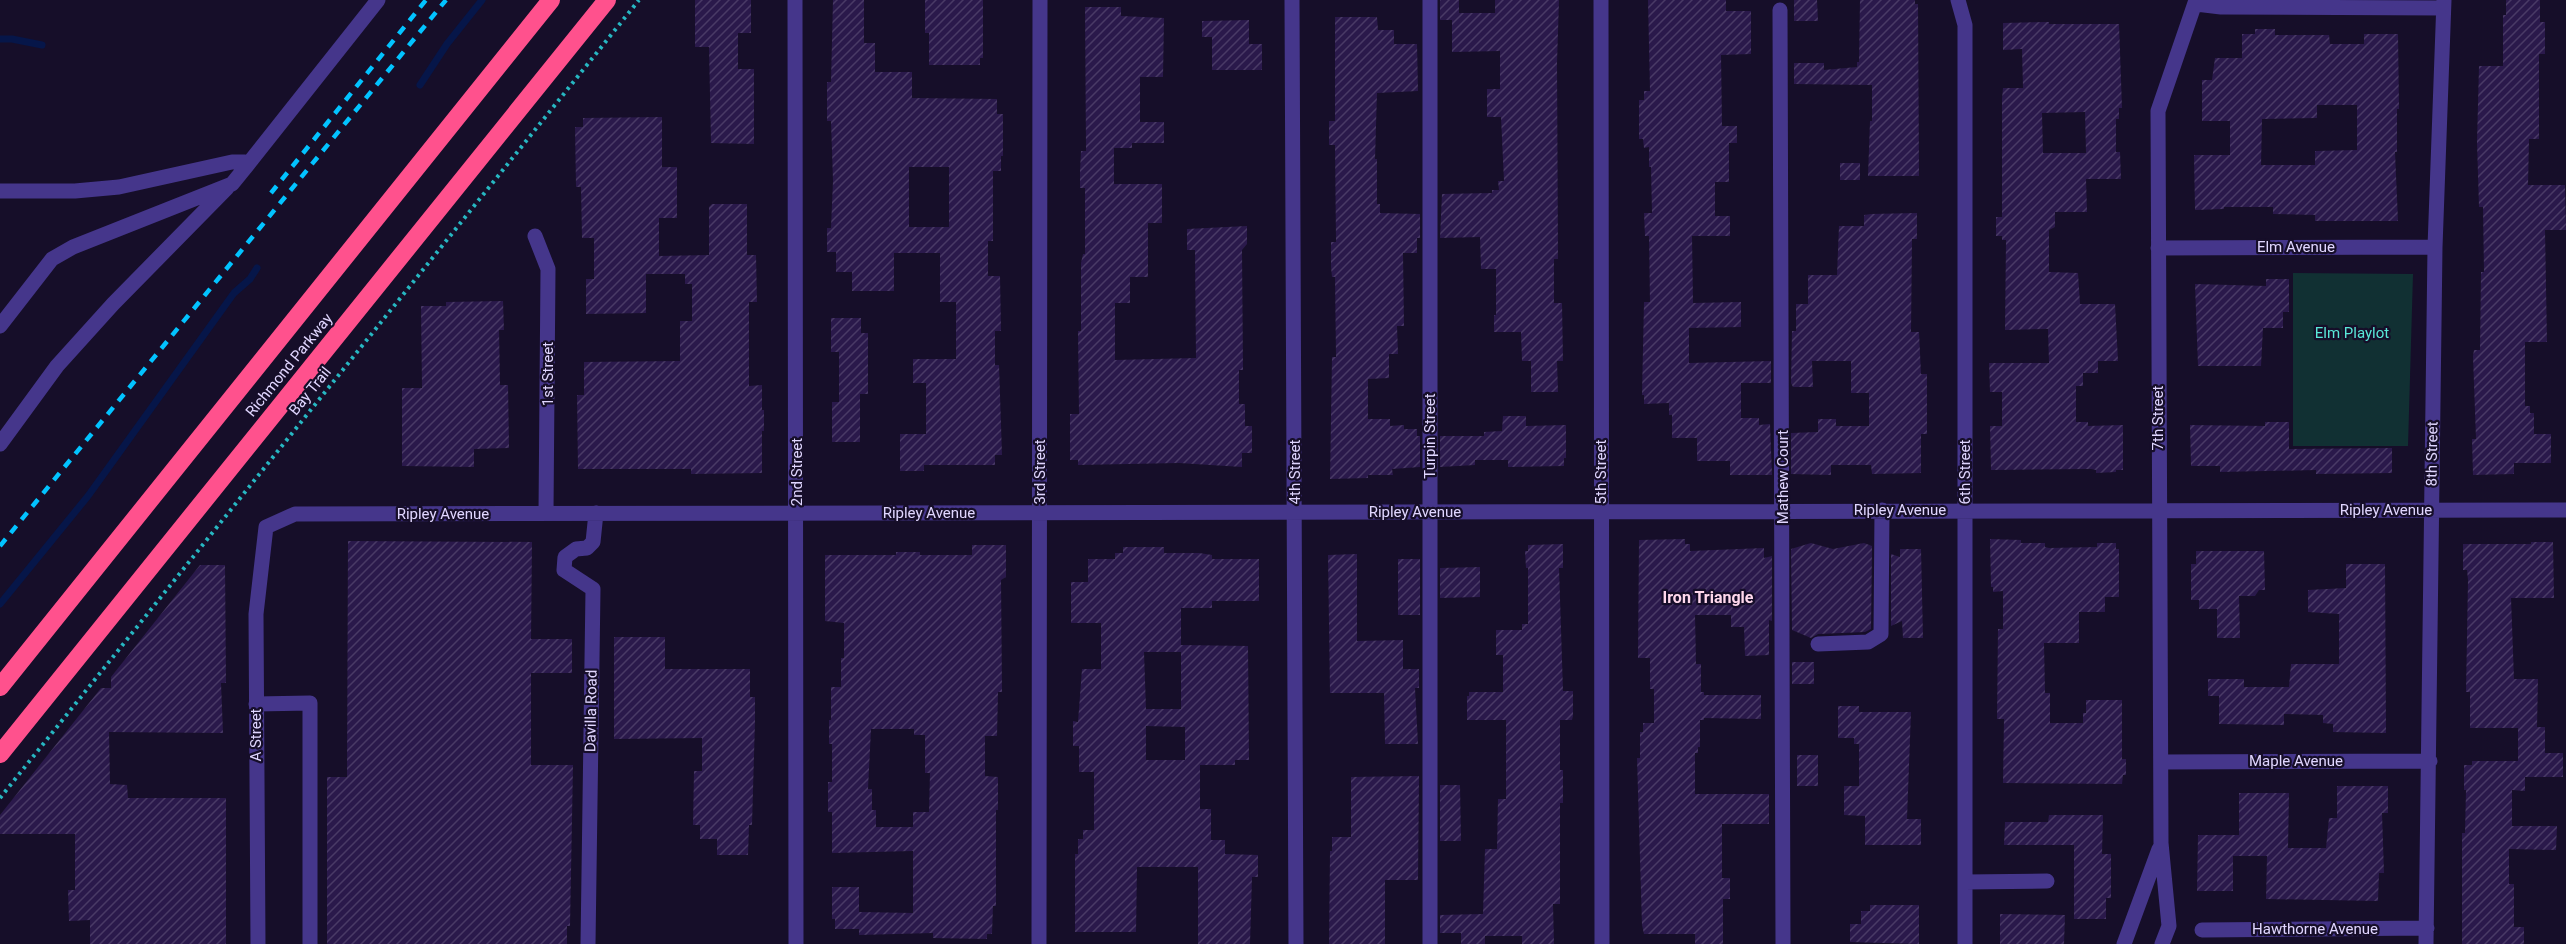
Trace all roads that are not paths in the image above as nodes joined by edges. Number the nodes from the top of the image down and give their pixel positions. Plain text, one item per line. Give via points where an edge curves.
1 (378, 0) edge
2 (551, 0) edge
3 (607, 0) edge
4 (795, 0) edge
5 (1040, 0) edge
6 (1292, 0) edge
7 (1430, 0) edge
8 (1601, 0) edge
9 (1958, 0) edge
10 (2196, 2) edge
11 (2444, 4) edge
12 (1780, 10) dead end
13 (245, 168) junction
14 (232, 184) junction
15 (0, 191) edge
16 (535, 236) dead end
17 (2435, 247) junction
18 (2158, 248) junction
19 (0, 326) edge
20 (0, 444) edge
21 (2158, 509) junction
22 (1784, 510) junction
23 (1882, 510) junction
24 (1965, 510) junction
25 (2431, 510) junction
26 (2566, 510) edge
27 (1430, 511) junction
28 (1601, 511) junction
29 (1296, 512) junction
30 (546, 513) junction
31 (596, 513) junction
32 (797, 513) junction
33 (1040, 513) junction
34 (266, 527) joint
35 (1818, 644) dead end
36 (0, 687) edge
37 (256, 704) junction
38 (0, 753) edge
39 (2430, 761) junction
40 (2162, 762) junction
41 (2161, 843) junction
42 (2047, 881) dead end
43 (1965, 882) junction
44 (2211, 935) edge
45 (2427, 936) edge
46 (258, 944) edge
47 (310, 944) edge
48 (588, 944) edge
49 (796, 944) edge
50 (1039, 944) edge
51 (1296, 944) edge
52 (1430, 944) edge
53 (1602, 944) edge
54 (1783, 944) edge
55 (1965, 944) edge
56 (2124, 944) edge
57 (2162, 944) edge

1 - 13 street
2 - 36 highway, Richmond Parkway
3 - 38 highway, Richmond Parkway
4 - 32 street, 2nd Street
5 - 33 street, 3rd Street
6 - 29 street, 4th Street
7 - 27 street, Turpin Street
8 - 28 street, 5th Street
9 - 24 street, 6th Street via 1965,25
10 - 11 street via 2221,7
10 - 18 street, 7th Street via 2158,111
11 - 17 street, 8th Street
12 - 22 street, Mathew Court
13 - 14 street
13 - 15 street via 245,162 232,162 119,187
14 - 19 street via 73,247 52,260
14 - 20 street via 57,366
16 - 30 street, 1st Street via 548,269
17 - 18 street, Elm Avenue
17 - 25 street, 8th Street
18 - 21 street, 7th Street
21 - 24 street, Ripley Avenue
21 - 25 street, Ripley Avenue
21 - 40 street, 7th Street
22 - 23 street, Ripley Avenue
22 - 28 street, Ripley Avenue
22 - 54 street, Mathew Court
23 - 24 street, Ripley Avenue
23 - 35 street via 1881,634 1868,642
24 - 43 street, 6th Street
25 - 26 street, Ripley Avenue
25 - 39 street, 8th Street
27 - 28 street, Ripley Avenue
27 - 29 street, Ripley Avenue
27 - 52 street, Turpin Street
28 - 53 street, 5th Street
29 - 33 street, Ripley Avenue
29 - 51 street, 4th Street
30 - 31 street, Ripley Avenue
30 - 34 street, Ripley Avenue via 295,514
31 - 32 street, Ripley Avenue
31 - 48 street, Davilla Road via 594,542 565,557 564,570 593,589
32 - 33 street, Ripley Avenue
32 - 49 street, 2nd Street
33 - 50 street, 3rd Street
34 - 37 street, A Street via 256,614
37 - 46 street, A Street
37 - 47 street via 310,704
39 - 40 street, Maple Avenue
39 - 45 street, 8th Street
40 - 41 street, 7th Street
41 - 56 street, 7th Street
41 - 57 street, 7th Street via 2169,926
42 - 43 street
43 - 55 street, 6th Street
44 - 45 street, Hawthorne Avenue

